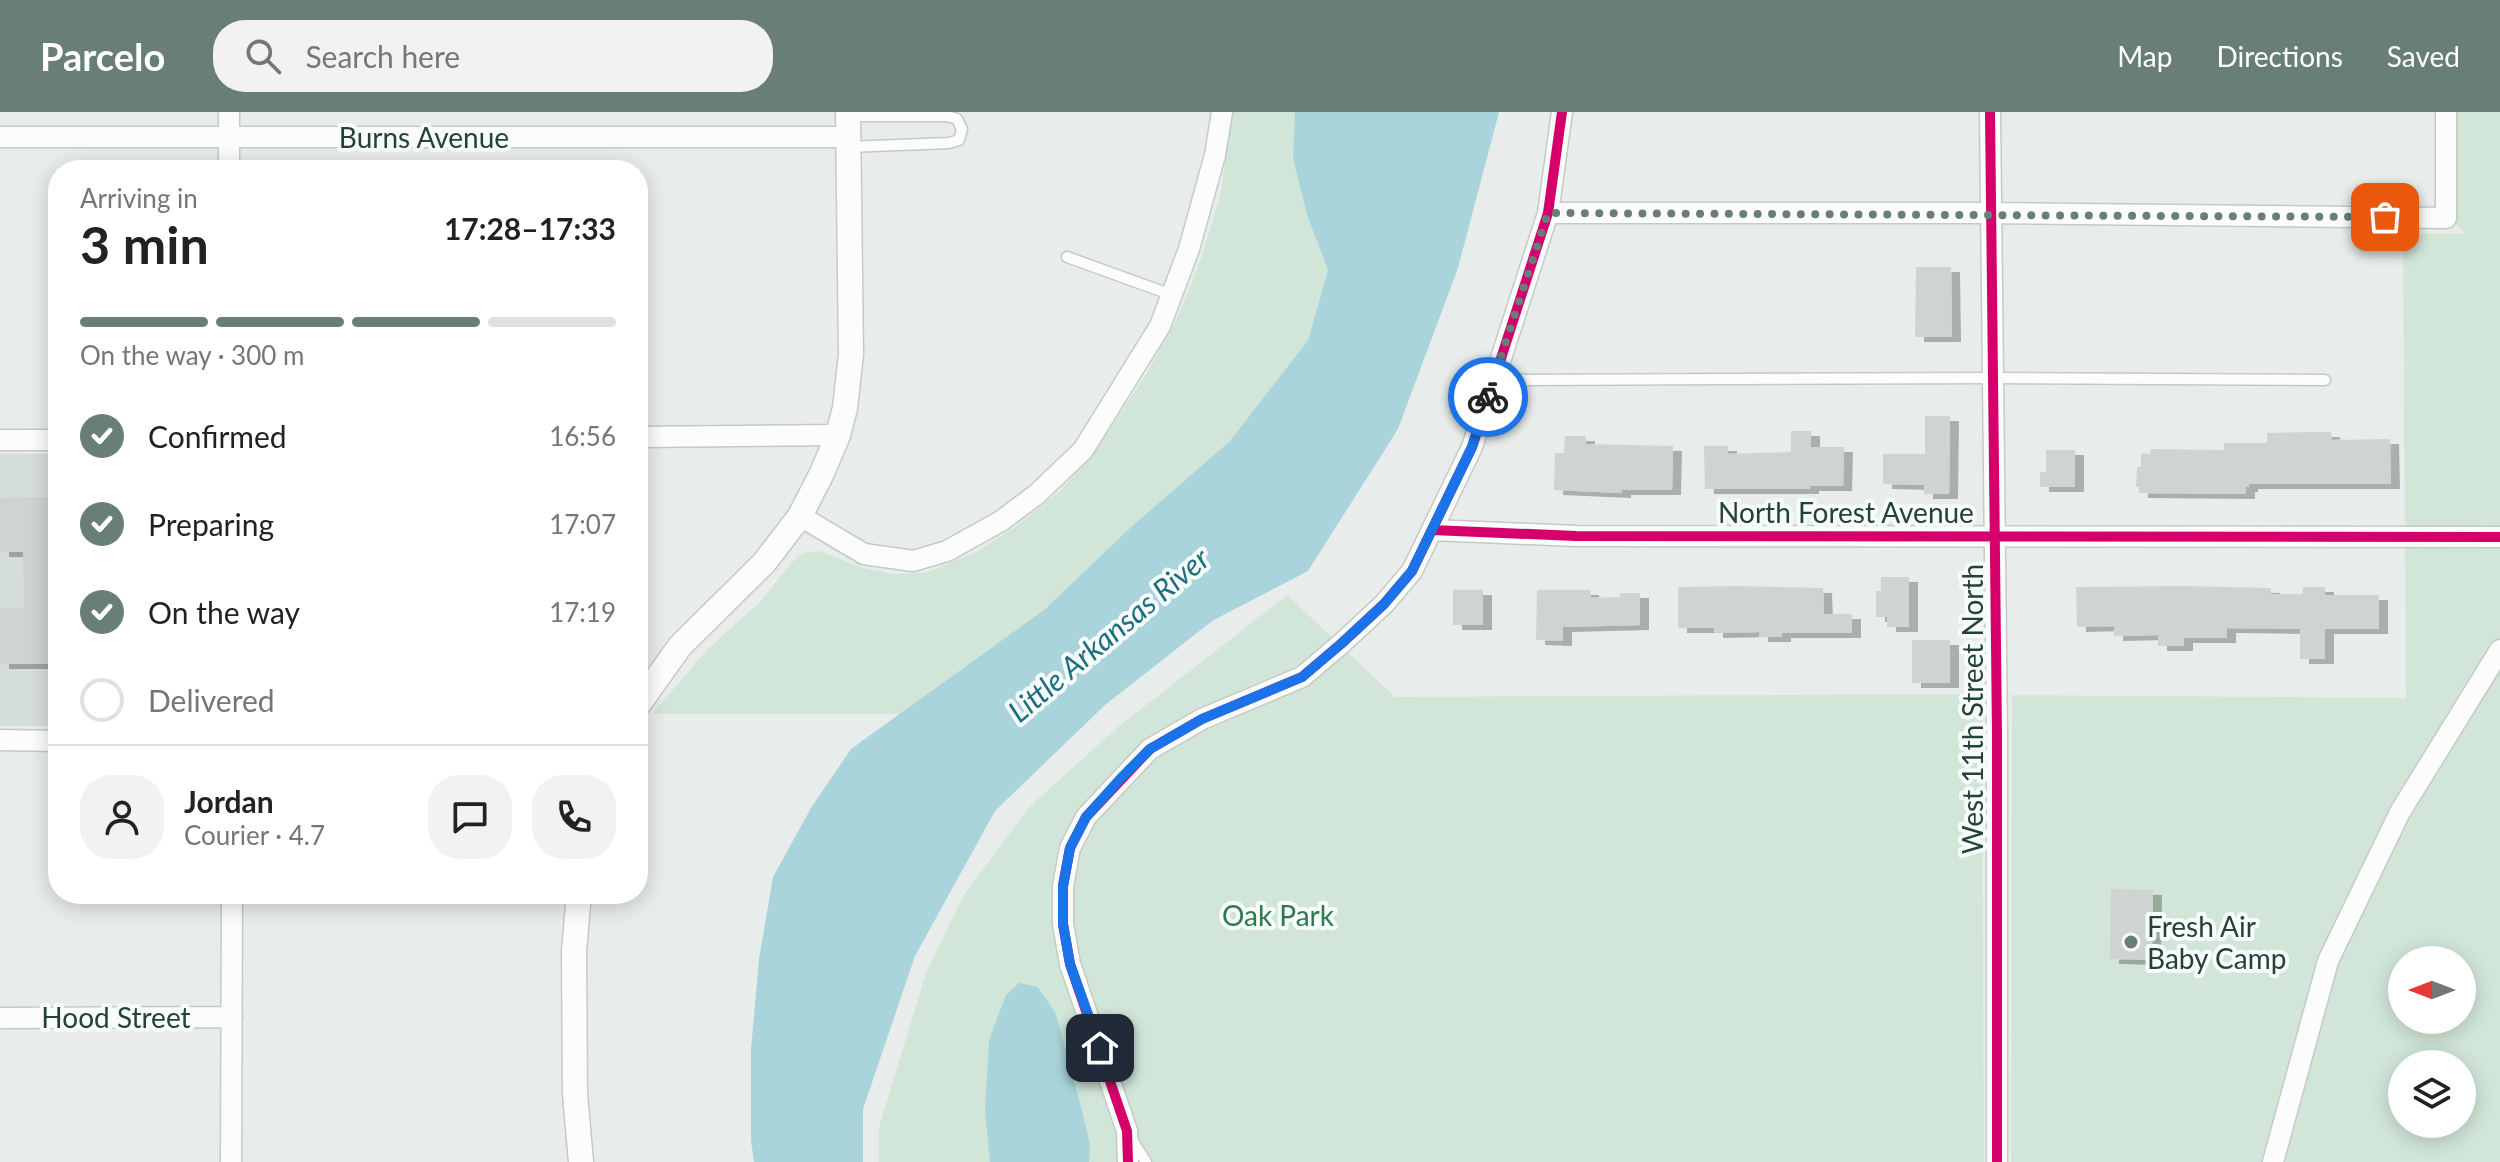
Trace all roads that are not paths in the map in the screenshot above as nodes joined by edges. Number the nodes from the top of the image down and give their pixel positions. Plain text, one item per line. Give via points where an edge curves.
1 (229, 112) edge
2 (1222, 112) edge
3 (1562, 112) edge
4 (1990, 112) edge
5 (2446, 112) edge
6 (848, 128) edge
7 (0, 137) edge
8 (229, 137) junction
9 (229, 160) edge
10 (1548, 213) junction
11 (1991, 213) junction
12 (1067, 257) dead end
13 (1172, 295) junction
14 (1993, 378) junction
15 (1494, 380) junction
16 (2325, 380) dead end
17 (838, 435) junction
18 (648, 437) edge
19 (0, 440) edge
20 (48, 440) edge
21 (800, 516) junction
22 (1432, 530) junction
23 (1995, 536) junction
24 (2500, 537) edge
25 (2500, 650) edge
26 (648, 691) edge
27 (0, 740) edge
28 (48, 741) edge
29 (232, 904) edge
30 (578, 904) edge
31 (232, 1017) junction
32 (0, 1018) edge
33 (1127, 1131) junction
34 (231, 1162) edge
35 (581, 1162) edge
36 (1128, 1162) edge
37 (1146, 1162) edge
38 (1997, 1162) edge
39 (2273, 1162) edge

1 - 8 street
2 - 13 street via 1215,155
3 - 10 street
4 - 11 street, West 11th Street North
5 - 11 street via 2446,218
6 - 6 lane via 949,143 959,140 962,129 957,119 947,116
6 - 8 street, Burns Avenue
6 - 17 street via 851,354
7 - 8 street, Burns Avenue
8 - 9 street
10 - 11 street
10 - 15 street
11 - 14 street, West 11th Street North
12 - 13 lane
13 - 21 street via 1160,326 1083,450 1001,521 947,551 913,561 864,554
14 - 15 lane
14 - 16 lane
14 - 23 street, West 11th Street North
15 - 22 street via 1472,447
17 - 18 street
17 - 21 street
19 - 20 street
21 - 26 street via 764,563 680,646
22 - 23 street, North Forest Avenue via 1576,536
22 - 33 street via 1412,571 1342,643 1302,677 1202,719 1150,749 1086,817 1070,848 1063,924 1070,964
23 - 24 street, North Forest Avenue
23 - 38 street, West 11th Street North
25 - 39 street via 2400,812 2328,961
27 - 28 street
29 - 31 street
30 - 35 street via 575,1094
31 - 32 street, Hood Street
31 - 34 street
33 - 36 street
33 - 37 lane

